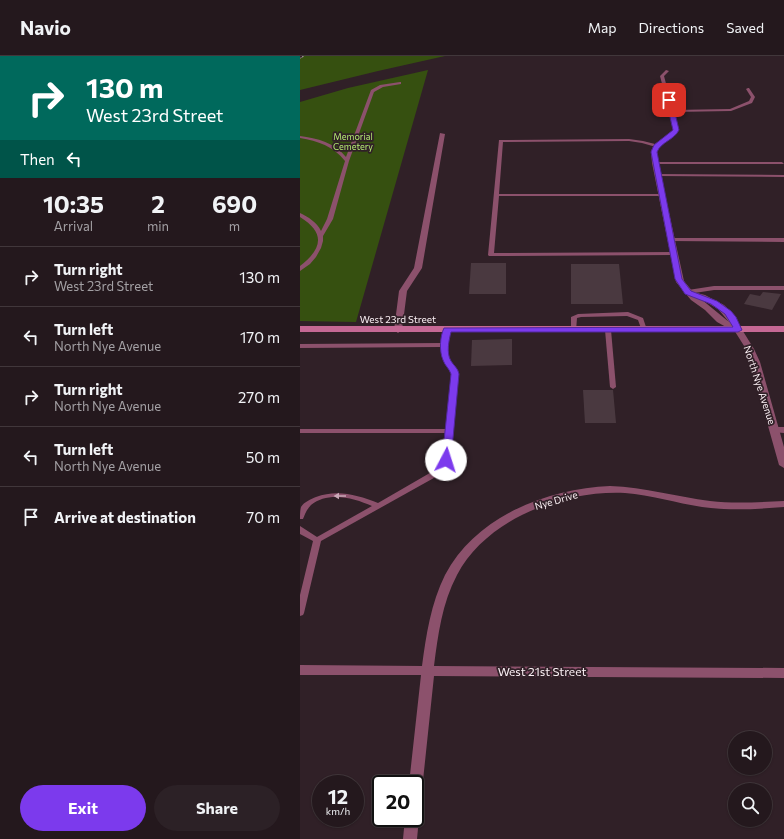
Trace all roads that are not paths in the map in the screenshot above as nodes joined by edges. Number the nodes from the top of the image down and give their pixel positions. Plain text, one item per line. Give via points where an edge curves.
1 (667, 70) dead end
2 (400, 83) dead end
3 (748, 89) dead end
4 (672, 111) junction
5 (442, 134) dead end
6 (300, 137) edge
7 (656, 146) junction
8 (347, 161) junction
9 (655, 163) junction
10 (782, 163) dead end
11 (658, 175) junction
12 (784, 176) edge
13 (497, 195) junction
14 (661, 195) junction
15 (300, 215) edge
16 (321, 234) junction
17 (670, 240) junction
18 (784, 240) edge
19 (673, 254) junction
20 (300, 269) edge
21 (784, 288) edge
22 (688, 292) junction
23 (447, 329) junction
24 (300, 330) edge
25 (398, 330) junction
26 (574, 330) junction
27 (608, 330) junction
28 (644, 330) junction
29 (738, 330) junction
30 (784, 330) edge
31 (445, 344) junction
32 (300, 346) edge
33 (613, 387) dead end
34 (449, 430) junction
35 (780, 430) edge
36 (300, 431) edge
37 (784, 465) edge
38 (784, 504) edge
39 (377, 506) junction
40 (300, 517) edge
41 (300, 529) edge
42 (317, 540) junction
43 (300, 613) edge
44 (300, 670) edge
45 (427, 670) junction
46 (784, 673) edge
47 (416, 775) edge
48 (411, 827) edge
49 (410, 839) edge

1 - 4 lane via 662,76
2 - 8 lane via 385,85 372,91
3 - 4 lane via 753,97 751,102 731,110
4 - 7 lane via 676,130
5 - 25 street via 418,268 403,291
6 - 8 lane via 329,144
7 - 9 street, North Nye Avenue
7 - 13 lane via 629,140 501,140
8 - 16 lane via 330,219
9 - 10 lane
9 - 11 street, North Nye Avenue
11 - 12 lane
11 - 14 street, North Nye Avenue
13 - 14 lane
13 - 19 lane via 491,255
14 - 17 street, North Nye Avenue
15 - 16 lane via 314,224
16 - 20 lane via 318,252
17 - 18 lane
17 - 19 street, North Nye Avenue
19 - 22 street, North Nye Avenue via 680,282
21 - 22 lane via 714,288
22 - 29 street, North Nye Avenue via 720,320
23 - 25 main road, West 23rd Street
23 - 26 main road, West 23rd Street
23 - 31 lane
24 - 25 main road, West 23rd Street
26 - 27 main road, West 23rd Street
26 - 28 lane via 574,317 580,315 628,314 641,319
27 - 28 main road, West 23rd Street
27 - 33 lane
28 - 29 main road, West 23rd Street
29 - 30 main road, West 23rd Street
29 - 35 street, North Nye Avenue via 755,362
31 - 32 lane
31 - 34 lane via 445,356 454,368 455,374
34 - 36 lane
34 - 39 lane via 446,460 438,472
35 - 37 street, North Nye Avenue
38 - 45 street, Nye Drive via 711,505 650,492 626,490 571,494 540,503 494,528 475,543 459,562 437,608
39 -> 40 lane via 352,496 328,496 307,505
39 - 42 lane
41 - 42 lane
42 - 43 lane
44 - 45 street, West 21st Street
45 - 46 street, West 21st Street
45 - 47 street, Nye Drive
48 - 49 street

